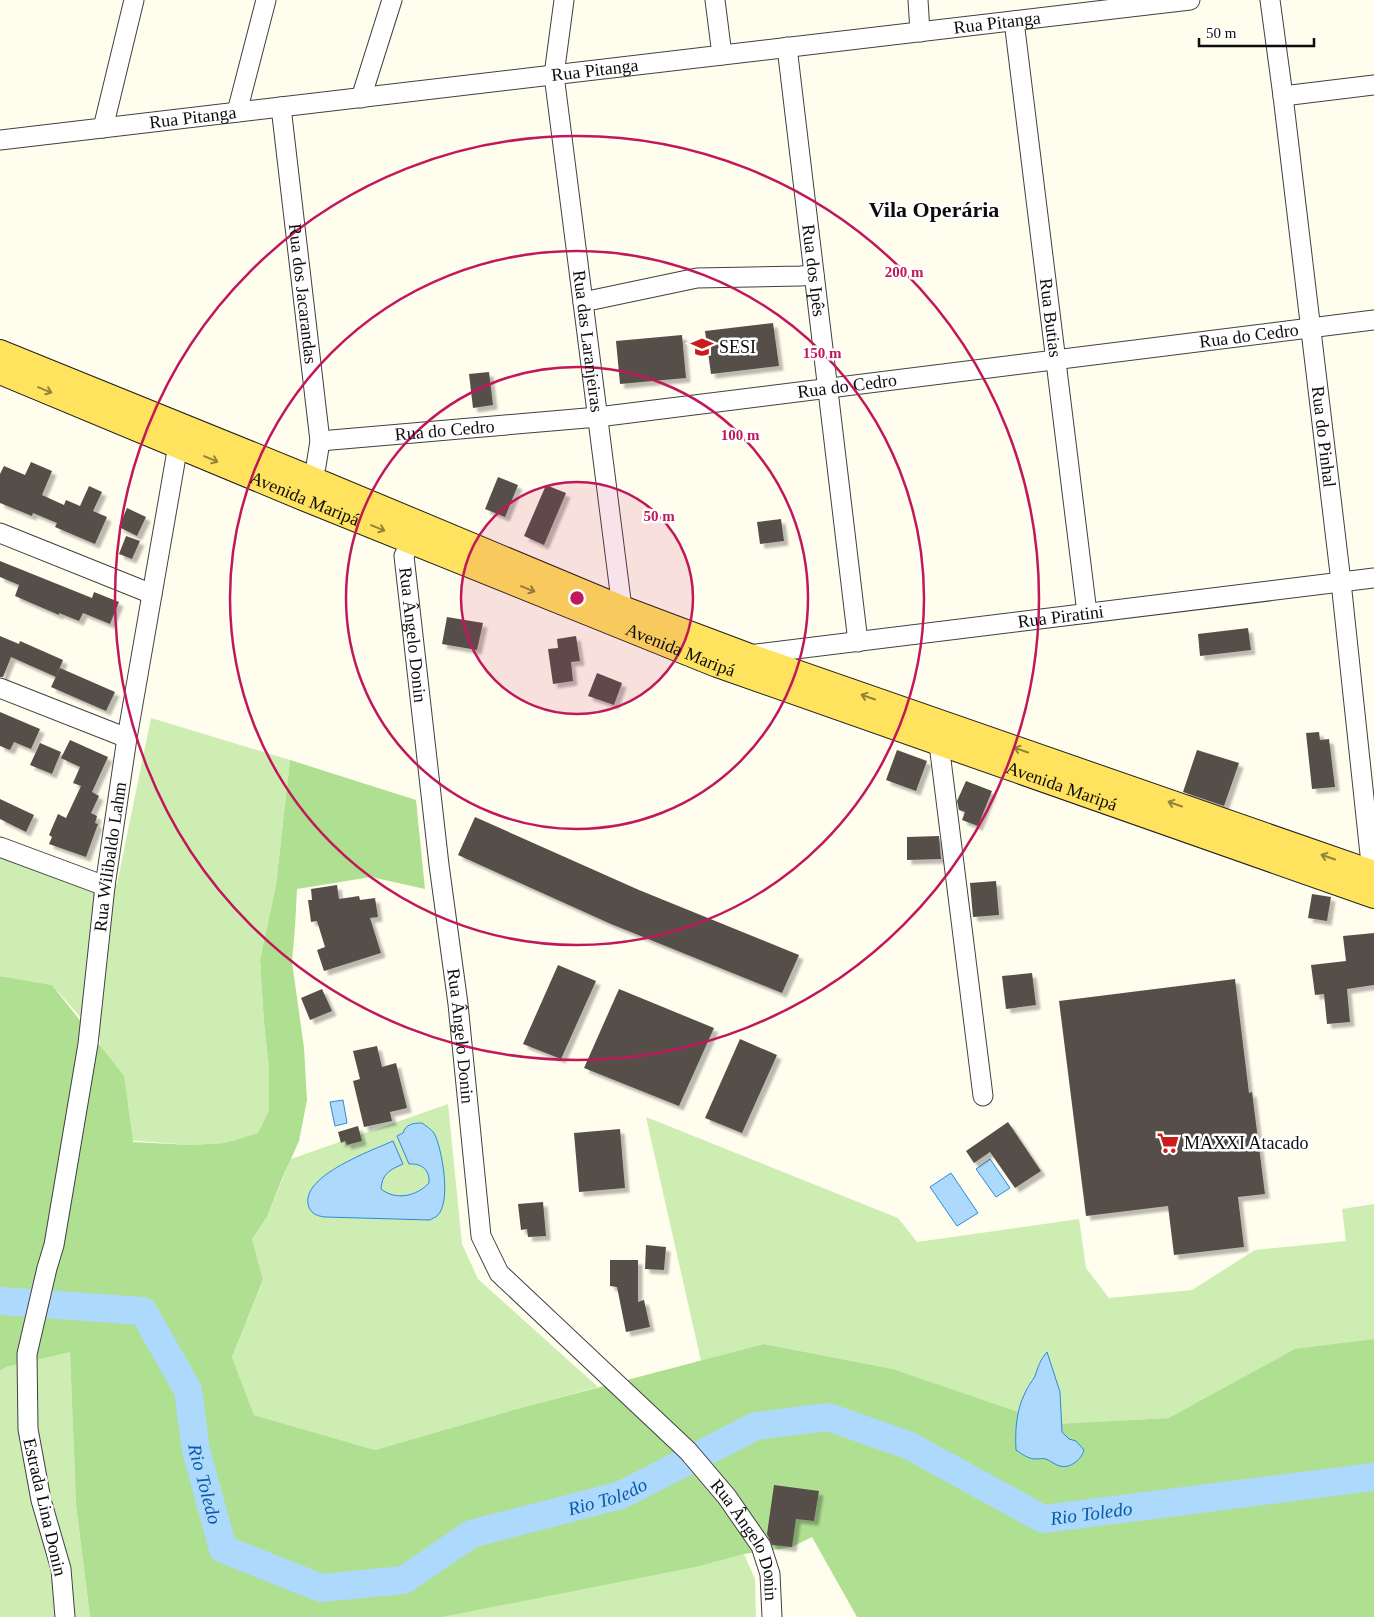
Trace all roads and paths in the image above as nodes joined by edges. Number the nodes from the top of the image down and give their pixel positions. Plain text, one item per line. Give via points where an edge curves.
1 (134, 0) edge
2 (266, 0) edge
3 (392, 0) edge
4 (564, 0) edge
5 (716, 0) edge
6 (918, 0) edge
7 (1190, 0) edge
8 (1270, 0) edge
9 (1129, 4) edge
10 (1014, 20) junction
11 (920, 32) junction
12 (788, 47) junction
13 (722, 55) junction
14 (554, 75) junction
15 (1374, 84) edge
16 (1283, 96) junction
17 (361, 98) junction
18 (281, 107) junction
19 (237, 112) junction
20 (103, 128) junction
21 (0, 140) edge
22 (814, 275) junction
23 (583, 302) junction
24 (1374, 320) edge
25 (1310, 328) junction
26 (0, 352) edge
27 (1056, 360) junction
28 (0, 372) edge
29 (828, 388) junction
30 (598, 417) junction
31 (181, 436) junction
32 (320, 441) junction
33 (309, 489) junction
34 (415, 532) junction
35 (0, 533) edge
36 (1374, 578) edge
37 (1341, 582) junction
38 (152, 594) junction
39 (1087, 613) junction
40 (618, 616) junction
41 (858, 642) junction
42 (743, 664) junction
43 (784, 679) junction
44 (0, 688) edge
45 (127, 738) junction
46 (939, 744) junction
47 (0, 847) edge
48 (1371, 883) edge
49 (105, 886) junction
50 (983, 1096) dead end
51 (31, 1337) joint
52 (65, 1617) edge
53 (772, 1617) edge

1 - 20 street
2 - 19 street
3 - 17 street
4 - 14 street, Rua das Laranjeiras
5 - 13 street
6 - 11 street
7 - 9 street, Rua Pitanga
8 - 16 street, Rua do Pinhal
9 - 10 street, Rua Pitanga
10 - 11 street, Rua Pitanga
10 - 27 street, Rua Butias
11 - 12 street, Rua Pitanga
12 - 13 street, Rua Pitanga
12 - 22 street, Rua dos Ipês
13 - 14 street, Rua Pitanga
14 - 17 street, Rua Pitanga
14 - 23 street, Rua das Laranjeiras
15 - 16 street
16 - 25 street, Rua do Pinhal
17 - 18 street, Rua Pitanga
18 - 19 street, Rua Pitanga
18 - 32 street, Rua dos Jacarandas
19 - 20 street, Rua Pitanga
20 - 21 street, Rua Pitanga
22 - 23 street via 697,278
22 - 29 street, Rua dos Ipês
23 - 30 street, Rua das Laranjeiras
24 - 25 street, Rua do Cedro
25 - 27 street, Rua do Cedro
25 - 37 street, Rua do Pinhal
26 - 31 main road, Avenida Maripá
27 - 29 street, Rua do Cedro
27 - 39 street, Rua Butias
28 -> 31 main road, Avenida Maripá
29 - 30 street, Rua do Cedro
29 - 41 street, Rua dos Ipês
30 - 32 street, Rua do Cedro
30 - 40 street, Rua das Laranjeiras
31 - 33 main road, Avenida Maripá
31 - 38 street, Rua Wilibaldo Lahm
32 - 33 street, Rua dos Jacarandas
33 - 34 main road, Avenida Maripá
34 - 40 main road, Avenida Maripá
34 - 53 street, Rua Ângelo Donin via 404,556 458,1004 481,1236 499,1273 688,1450 727,1497 761,1546 770,1574
35 - 38 street
36 - 37 street, Rua Piratini
37 - 39 street, Rua Piratini
37 - 48 street, Rua do Pinhal
38 - 45 street, Rua Wilibaldo Lahm
39 - 41 street, Rua Piratini
40 - 42 main road, Avenida Maripá
41 - 42 street, Rua Piratini
42 - 43 main road, Avenida Maripá
43 - 46 main road, Avenida Maripá
48 -> 43 main road, Avenida Maripá
44 - 45 street
45 - 49 street, Rua Wilibaldo Lahm
46 - 48 main road, Avenida Maripá
46 - 50 street
47 - 49 street
49 - 51 street, Rua Wilibaldo Lahm via 88,1044 54,1245
51 - 52 street, Estrada Lina Donin via 27,1354 28,1428 41,1500 61,1569

